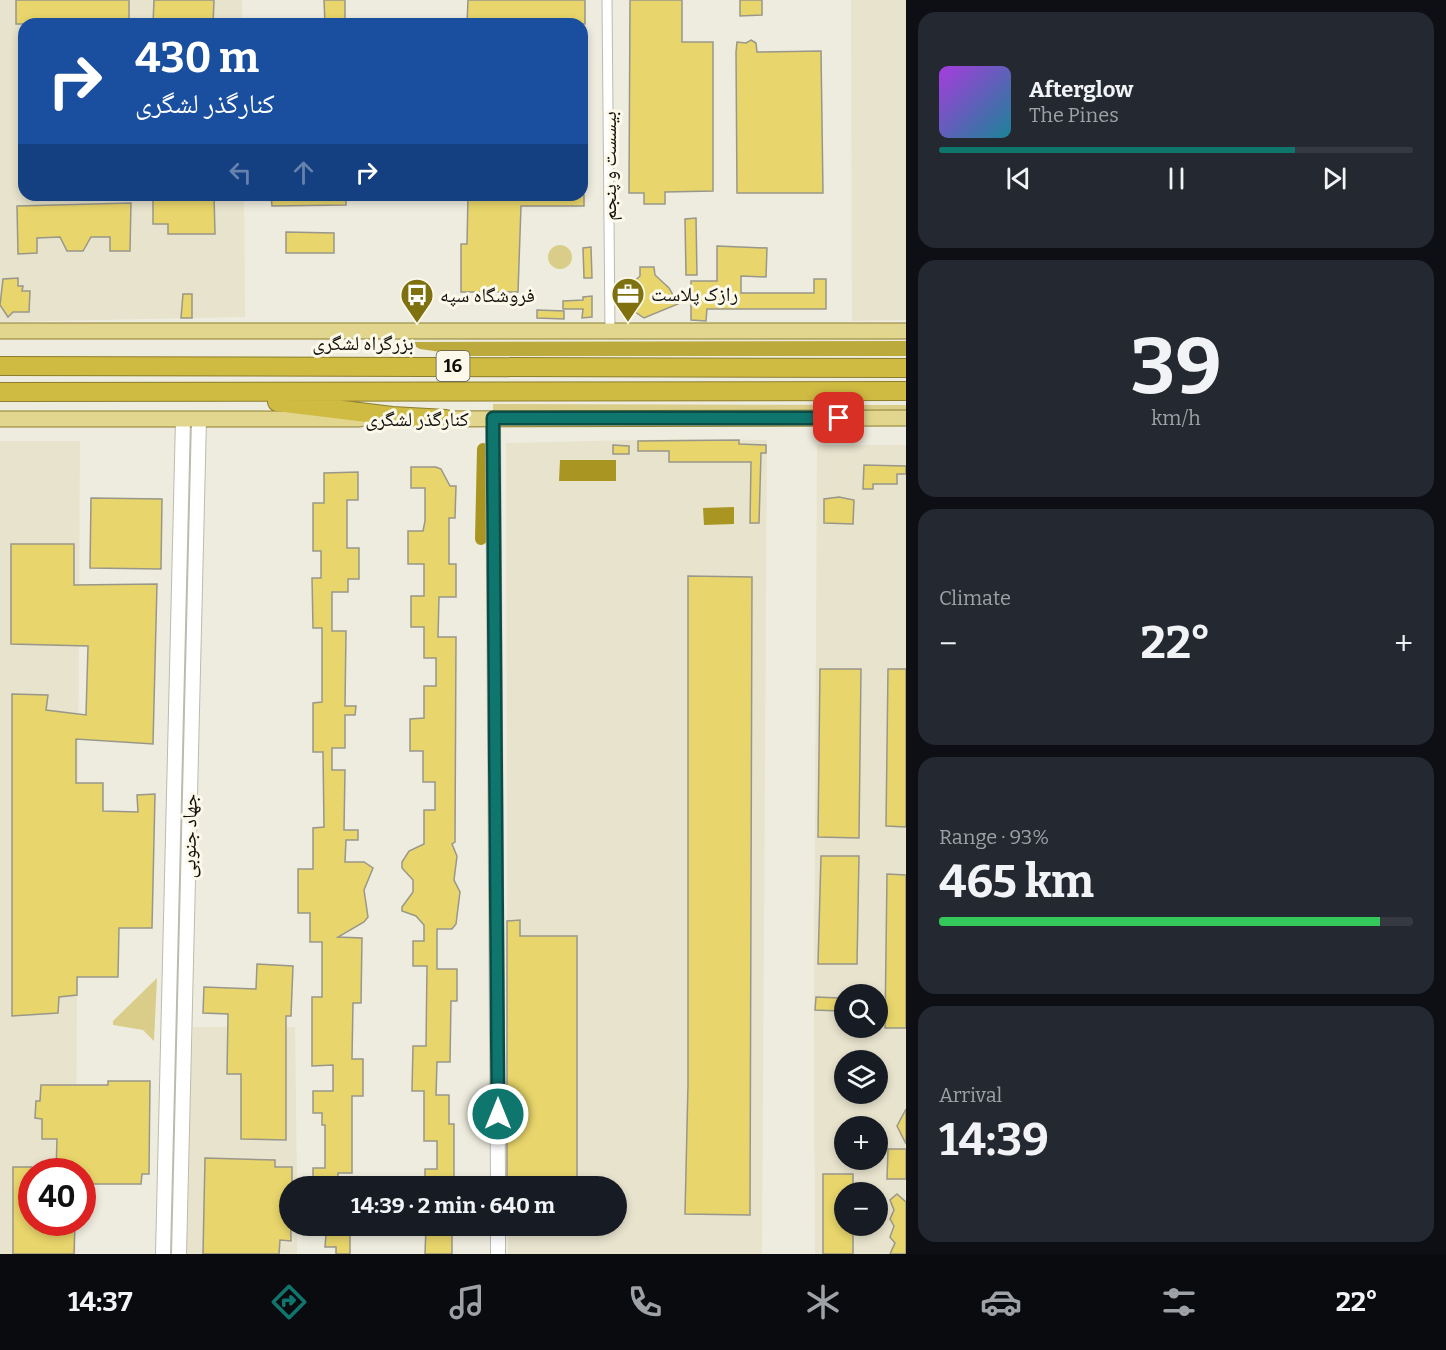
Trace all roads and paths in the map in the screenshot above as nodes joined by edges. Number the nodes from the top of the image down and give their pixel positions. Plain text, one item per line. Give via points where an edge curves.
1 (608, 0) edge
2 (0, 331) edge
3 (610, 331) junction
4 (906, 331) edge
5 (0, 366) edge
6 (906, 368) edge
7 (0, 392) edge
8 (906, 392) edge
9 (198, 393) junction
10 (493, 418) junction
11 (906, 418) edge
12 (0, 419) edge
13 (183, 419) junction
14 (199, 419) junction
15 (446, 419) junction
16 (498, 1176) edge
17 (498, 1236) edge
18 (163, 1254) edge
19 (179, 1254) edge
20 (498, 1254) edge

1 - 3 street, بیسست و پنجم
2 - 3 main road
3 - 4 main road
5 - 6 highway, بزرگراه لشگری / 16
7 - 9 highway, 16
8 - 9 highway, 16
9 - 15 highway
10 - 11 main road, کنارگذر لشگری
10 - 15 main road, کنارگذر لشگری
10 - 16 street
12 - 13 main road, کنارگذر لشگری
13 - 14 main road, کنارگذر لشگری
13 - 18 street, جهاد جنوبی
14 - 15 main road, کنارگذر لشگری
14 - 19 street, جهاد جنوبی
17 - 20 street

